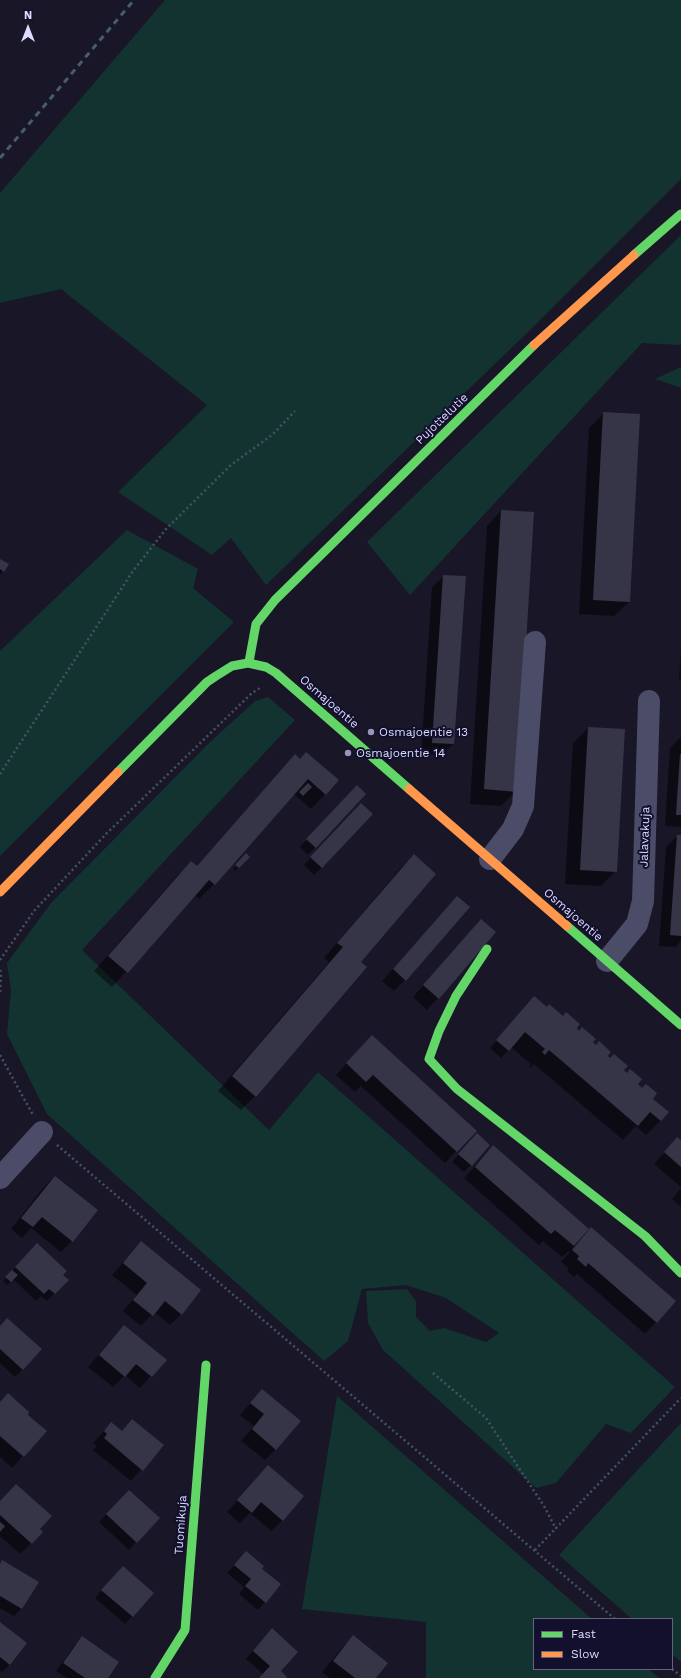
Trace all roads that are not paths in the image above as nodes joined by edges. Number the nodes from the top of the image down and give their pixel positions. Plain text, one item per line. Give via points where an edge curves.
1 (681, 214) edge
2 (535, 642) dead end
3 (249, 662) junction
4 (649, 701) dead end
5 (490, 859) junction
6 (0, 892) edge
7 (487, 949) dead end
8 (607, 961) junction
9 (681, 1026) edge
10 (42, 1132) road end
11 (0, 1178) edge
12 (681, 1273) edge
13 (206, 1366) dead end
14 (155, 1678) edge

1 - 3 street, Pujottelutie via 546,333 275,600 256,624
2 - 5 street via 523,806 513,829
3 - 5 street, Osmajoentie via 264,665 276,673
3 - 6 street via 222,671 207,682
4 - 8 street, Jalavakuja via 643,901 637,924
5 - 8 street, Osmajoentie
7 - 12 street via 456,996 429,1059 457,1089 645,1236
8 - 9 street, Osmajoentie
10 - 11 street
13 - 14 street, Tuomikuja via 185,1630

